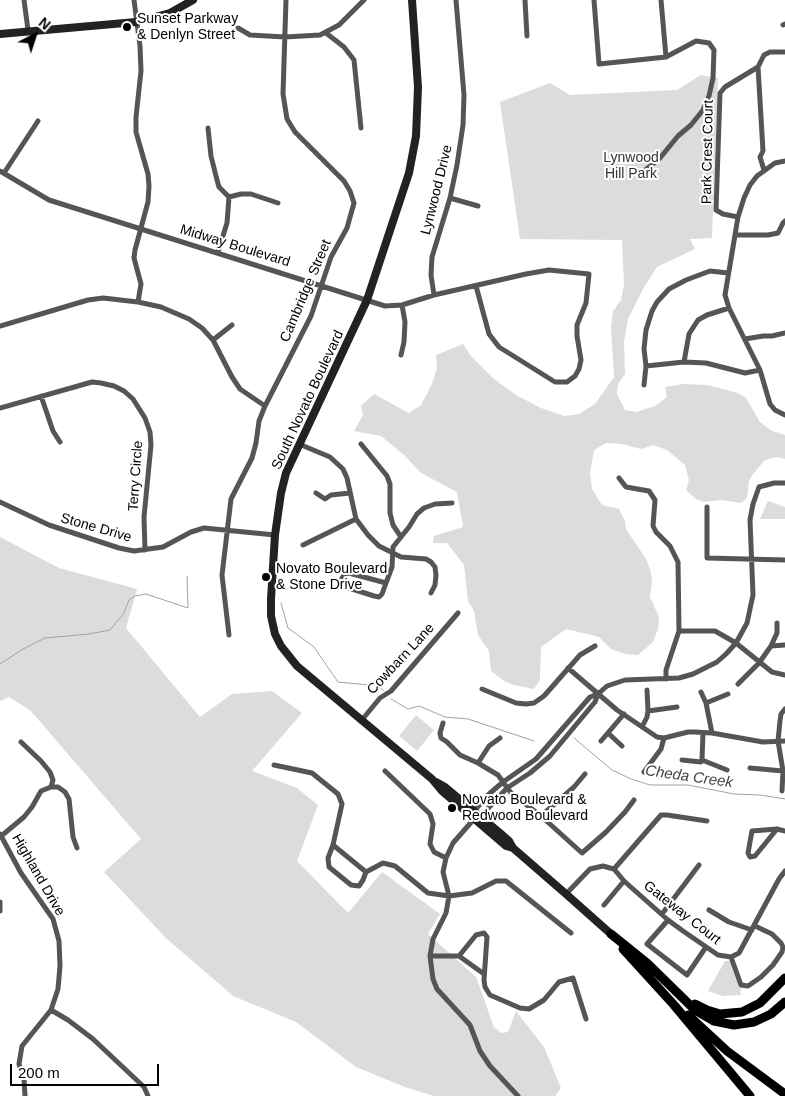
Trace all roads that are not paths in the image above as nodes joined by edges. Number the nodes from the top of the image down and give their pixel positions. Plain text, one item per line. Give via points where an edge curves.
1 (24, 0) edge
2 (134, 0) edge
3 (193, 0) edge
4 (286, 0) edge
5 (364, 0) edge
6 (412, 0) edge
7 (456, 0) edge
8 (525, 0) edge
9 (594, 0) edge
10 (661, 0) edge
11 (136, 22) junction
12 (238, 28) dead end
13 (28, 30) junction
14 (326, 33) junction
15 (0, 34) edge
16 (527, 36) dead end
17 (285, 37) junction
18 (785, 52) edge
19 (666, 57) junction
20 (758, 67) junction
21 (38, 121) dead end
22 (208, 128) dead end
23 (361, 128) dead end
24 (785, 161) edge
25 (764, 170) junction
26 (2, 172) edge
27 (644, 172) dead end
28 (229, 197) junction
29 (450, 198) junction
30 (278, 204) dead end
31 (478, 206) dead end
32 (738, 216) junction
33 (785, 221) edge
34 (142, 230) junction
35 (735, 235) junction
36 (218, 252) junction
37 (728, 273) junction
38 (322, 285) junction
39 (476, 286) junction
40 (434, 295) junction
41 (368, 300) junction
42 (138, 302) junction
43 (402, 305) junction
44 (730, 308) junction
45 (232, 325) dead end
46 (0, 326) edge
47 (785, 333) edge
48 (745, 339) junction
49 (213, 340) junction
50 (401, 355) dead end
51 (684, 362) junction
52 (646, 366) junction
53 (760, 370) junction
54 (644, 385) dead end
55 (41, 396) junction
56 (265, 406) junction
57 (0, 408) edge
58 (785, 415) edge
59 (60, 442) dead end
60 (299, 444) junction
61 (361, 444) dead end
62 (619, 478) dead end
63 (785, 483) edge
64 (316, 493) dead end
65 (350, 493) junction
66 (0, 502) edge
67 (452, 503) dead end
68 (707, 507) dead end
69 (356, 519) junction
70 (227, 530) junction
71 (275, 535) junction
72 (401, 537) junction
73 (303, 545) dead end
74 (145, 550) junction
75 (392, 552) junction
76 (752, 559) junction
77 (785, 560) edge
78 (386, 583) junction
79 (431, 593) dead end
80 (458, 613) dead end
81 (778, 623) dead end
82 (679, 631) junction
83 (229, 635) dead end
84 (736, 643) junction
85 (785, 645) edge
86 (596, 646) dead end
87 (771, 646) junction
88 (760, 663) junction
89 (568, 668) junction
90 (785, 675) edge
91 (666, 678) junction
92 (738, 684) dead end
93 (482, 688) dead end
94 (647, 690) dead end
95 (701, 692) dead end
96 (598, 694) junction
97 (728, 694) dead end
98 (706, 703) junction
99 (677, 707) dead end
100 (785, 709) edge
101 (648, 710) junction
102 (624, 714) junction
103 (361, 721) junction
104 (443, 723) dead end
105 (642, 726) junction
106 (703, 732) junction
107 (608, 733) junction
108 (712, 733) junction
109 (500, 738) dead end
110 (664, 738) junction
111 (785, 740) edge
112 (601, 741) dead end
113 (778, 741) junction
114 (21, 742) dead end
115 (622, 746) dead end
116 (682, 760) dead end
117 (702, 760) junction
118 (478, 763) junction
119 (274, 765) dead end
120 (750, 768) dead end
121 (727, 770) dead end
122 (385, 771) dead end
123 (784, 771) junction
124 (644, 772) dead end
125 (585, 774) dead end
126 (503, 782) junction
127 (51, 787) junction
128 (507, 788) junction
129 (782, 791) dead end
130 (634, 800) dead end
131 (476, 816) junction
132 (540, 816) junction
133 (707, 821) dead end
134 (777, 829) junction
135 (785, 831) edge
136 (1, 836) edge
137 (333, 845) junction
138 (78, 848) dead end
139 (446, 858) junction
140 (699, 865) dead end
141 (614, 869) junction
142 (785, 871) edge
143 (366, 872) junction
144 (624, 881) junction
145 (566, 894) junction
146 (449, 896) junction
147 (0, 902) edge
148 (604, 906) dead end
149 (709, 910) dead end
150 (0, 911) edge
151 (662, 914) junction
152 (668, 920) junction
153 (754, 928) junction
154 (571, 933) dead end
155 (611, 934) junction
156 (706, 947) junction
157 (430, 956) junction
158 (459, 956) junction
159 (731, 957) junction
160 (645, 973) junction
161 (484, 974) junction
162 (785, 978) edge
163 (671, 986) junction
164 (785, 1002) edge
165 (51, 1010) junction
166 (586, 1020) dead end
167 (785, 1094) edge
168 (25, 1096) edge
169 (148, 1096) edge
170 (518, 1096) edge
171 (750, 1096) edge

1 - 13 street
2 - 11 street
3 - 11 main road via 170,13
4 - 17 street, Cambridge Street
5 - 14 street
6 - 41 main road, South Novato Boulevard via 418,87 416,136 409,173
7 - 29 street, Lynwood Drive via 464,110
8 - 16 street
9 - 19 street via 599,64
10 - 19 street
11 - 13 main road
11 - 34 street via 141,71 136,132 149,186
12 - 17 street via 250,35
13 - 15 main road
14 - 17 street
14 - 23 street via 354,60
17 - 38 street, Cambridge Street via 283,94 287,119 295,132 344,182 354,198 347,228
18 - 20 street, Park Crest Court via 764,55
19 - 27 street, Park Crest Court via 696,41 709,42 714,50 713,78 703,110
20 - 25 street via 763,151 760,157
20 - 32 street, Park Crest Court via 720,93 716,210
21 - 26 street
22 - 28 street via 219,187
24 - 25 street
25 - 32 street via 750,185
26 - 34 street, Midway Boulevard via 49,200
28 - 30 street via 252,194
28 - 36 street via 227,223
29 - 31 street
29 - 40 street, Lynwood Drive via 432,257
32 - 35 street
33 - 35 street via 778,233 768,236
34 - 36 street, Midway Boulevard
34 - 42 street via 134,258 140,284
35 - 37 street
36 - 38 street, Midway Boulevard
37 - 44 street via 725,295
37 - 52 street via 710,272 686,280 663,295 652,311 646,330
38 - 41 street, Midway Boulevard
38 - 56 street, Cambridge Street via 311,316
39 - 39 street, Midway Boulevard via 489,334 499,347 555,382 567,382 575,376 580,360 578,326 586,303 588,274 549,270
39 - 40 street, Midway Boulevard
40 - 43 street, Midway Boulevard
41 - 43 street, Midway Boulevard via 385,306
41 - 60 main road, South Novato Boulevard
42 - 46 street via 103,298 88,300
42 - 49 street via 161,307 189,319
43 - 50 street via 405,322
44 - 48 street
44 - 51 street via 698,320 689,334
45 - 49 street
47 - 48 street
48 - 53 street
49 - 56 street via 240,388
51 - 52 street
51 - 53 street via 706,363 744,373
52 - 54 street
53 - 58 street via 770,404
55 - 57 street, Terry Circle
55 - 59 street
55 - 74 street, Terry Circle via 84,383 101,382 124,391 139,406 150,432 151,445 144,517
56 - 70 street, Cambridge Street via 252,458 231,499
60 - 65 street via 338,463 347,478
60 - 71 main road, South Novato Boulevard via 283,486
61 - 72 street via 387,476 390,513
62 - 82 street via 626,487 649,491 655,500 653,526 670,546 678,562
63 - 76 street via 759,487 750,520
64 - 65 street via 325,499
65 - 69 street
66 - 74 street, Stone Drive via 48,525 119,548
67 - 72 street via 424,508
68 - 76 street via 707,558
69 - 73 street
69 - 75 street via 379,546
70 - 71 street, Stone Drive
70 - 74 street, Stone Drive via 204,528 163,547
70 - 83 street, Cambridge Street via 222,575
71 - 103 main road, South Novato Boulevard via 271,616 275,634 297,666
72 - 75 street
75 - 78 street via 392,567
75 - 79 street via 401,557 431,562 436,574
76 - 77 street
76 - 84 street via 753,595 747,623
78 - 78 street via 379,597 346,587 341,582 349,573
80 - 103 street, Cowbarn Lane
81 - 87 street
82 - 84 street via 715,631
82 - 91 street
84 - 88 street
84 - 91 street via 706,669 679,678
85 - 87 street
86 - 89 street via 580,655
87 - 88 street
88 - 90 street via 772,672
88 - 92 street
89 - 93 street via 534,703 516,703
89 - 96 street
91 - 96 street via 625,680 607,686
94 - 101 street
95 - 98 street
96 - 102 street
96 - 126 street via 590,697 536,759
96 - 128 street via 595,702 550,756
97 - 98 street
98 - 108 street
99 - 101 street
100 - 113 street via 781,714
101 - 105 street
102 - 105 street
102 - 107 street
103 - 131 main road, South Novato Boulevard
104 - 118 street via 441,738 460,755
105 - 110 street
106 - 108 street
106 - 110 street
106 - 117 street
107 - 112 street
107 - 115 street
108 - 113 street via 763,742
109 - 118 street via 489,746
110 - 124 street via 661,749
111 - 113 street
113 - 123 street
114 - 127 street via 50,772
116 - 117 street
117 - 121 street
118 - 126 street via 498,775
119 - 137 street via 312,773 338,794 342,804
120 - 123 street
122 - 139 street via 430,814 433,824 430,844 434,852
123 - 129 street
125 - 132 street via 560,801
126 - 128 street
126 - 131 street via 489,794
127 - 136 street via 41,791 24,817
127 - 138 street via 58,787 69,799 73,838
128 - 131 street
128 - 132 street
130 - 132 street via 626,812 582,853
131 - 139 street via 453,843
131 - 145 main road, South Novato Boulevard via 506,846 513,848
133 - 141 street via 661,816
134 - 134 street via 752,831 750,857 755,856
134 - 135 street
136 - 165 street, Highland Drive via 21,873 53,918 59,941 60,966 58,989
137 - 143 street
137 - 143 street via 328,858 329,867 351,885 358,886
139 - 146 street via 443,872
140 - 151 street
141 - 144 street, Gateway Court
141 - 145 street via 604,866 590,869
142 - 153 street, Gateway Court
143 - 146 street via 383,863 395,866 428,893
144 - 148 street
144 - 151 street, Gateway Court
145 - 155 main road, South Novato Boulevard
146 - 154 street via 472,893 496,881 506,882
146 - 157 street
147 - 150 street
149 - 153 street via 729,922
151 - 152 street, Gateway Court
152 - 156 street, Gateway Court
152 - 156 street via 647,944 687,975
153 - 159 street, Gateway Court via 739,953
153 - 159 street via 772,934 781,943 782,952 773,965 748,986 741,985
155 - 160 highway
155 - 163 highway
156 - 159 street, Gateway Court via 718,955
157 - 158 street
157 - 170 street via 438,990 470,1024 480,1051
158 - 161 street
158 - 161 street via 476,934 485,934
160 - 167 highway via 720,1045
160 - 171 highway
161 - 166 street via 485,987 490,995 529,1009 544,1000 559,982 573,978
162 - 163 highway via 757,1006 730,1014 703,1008
163 - 164 highway via 699,1013 729,1024 763,1019
165 - 168 street, Highland Drive via 22,1046 19,1064
165 - 169 street via 93,1039 144,1088

